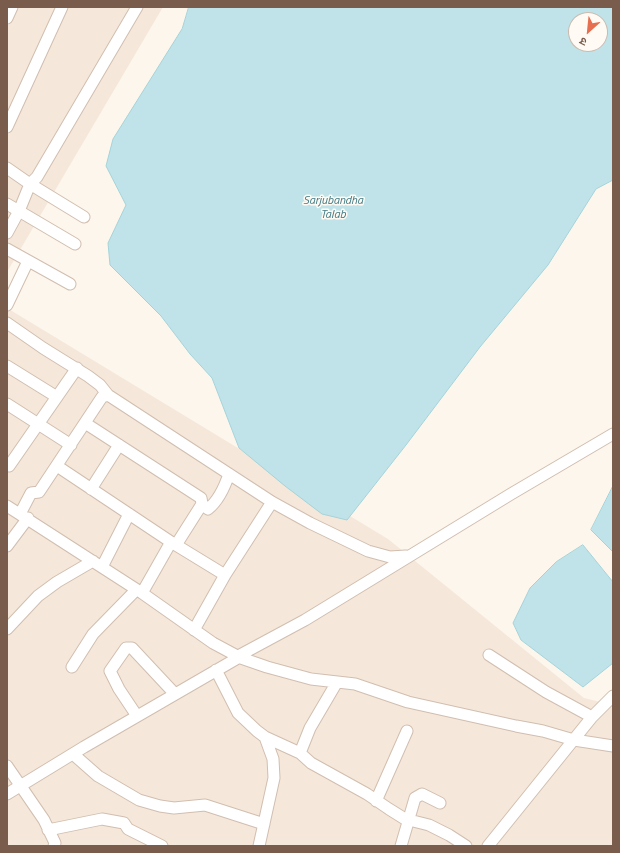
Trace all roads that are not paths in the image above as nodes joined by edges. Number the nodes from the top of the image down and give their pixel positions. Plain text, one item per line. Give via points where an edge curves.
1 (12, 7) edge
2 (62, 7) edge
3 (137, 7) edge
4 (7, 18) edge
5 (7, 127) edge
6 (7, 168) edge
7 (30, 184) junction
8 (7, 204) edge
9 (19, 211) junction
10 (84, 217) dead end
11 (7, 233) edge
12 (75, 244) dead end
13 (7, 249) edge
14 (28, 261) junction
15 (70, 284) dead end
16 (7, 305) edge
17 (7, 323) edge
18 (7, 366) edge
19 (77, 368) junction
20 (108, 396) junction
21 (57, 397) junction
22 (7, 404) edge
23 (85, 423) junction
24 (38, 424) junction
25 (613, 434) edge
26 (71, 445) junction
27 (119, 445) junction
28 (9, 466) dead end
29 (57, 466) junction
30 (229, 474) junction
31 (91, 489) junction
32 (272, 502) junction
33 (202, 504) junction
34 (7, 506) edge
35 (129, 514) junction
36 (24, 516) junction
37 (174, 544) junction
38 (7, 546) edge
39 (409, 556) junction
40 (97, 564) junction
41 (225, 575) junction
42 (139, 592) junction
43 (7, 629) edge
44 (194, 630) junction
45 (488, 655) dead end
46 (238, 657) junction
47 (72, 667) dead end
48 (216, 670) junction
49 (337, 682) junction
50 (175, 694) junction
51 (613, 696) edge
52 (137, 716) junction
53 (592, 717) junction
54 (407, 731) dead end
55 (265, 737) junction
56 (574, 740) junction
57 (613, 746) edge
58 (300, 753) junction
59 (73, 754) junction
60 (7, 766) edge
61 (21, 786) junction
62 (7, 794) edge
63 (376, 800) junction
64 (440, 803) dead end
65 (409, 820) junction
66 (264, 824) junction
67 (48, 830) junction
68 (54, 846) edge
69 (162, 846) edge
70 (259, 846) edge
71 (401, 846) edge
72 (466, 846) edge
73 (488, 846) edge

1 - 4 street
2 - 5 street
3 - 7 street via 37,177
6 - 7 street
7 - 9 street
7 - 10 street
8 - 9 street
9 - 11 street
9 - 12 street
13 - 14 street
14 - 15 street
14 - 16 street
17 - 19 street
18 - 21 street
19 - 20 street via 100,385
19 - 21 street
20 - 23 street via 102,397
20 - 30 street
21 - 24 street
22 - 24 street
23 - 26 street
23 - 27 street
24 - 26 street
24 - 28 street
25 - 39 street
26 - 29 street
27 - 31 street
27 - 33 street via 201,498
29 - 31 street
29 - 36 street via 39,492 31,493
30 - 32 street
30 - 33 street via 224,488 211,507 208,509
31 - 35 street
32 - 39 street via 310,524 368,551 390,557
32 - 41 street
33 - 37 street
34 - 36 street
35 - 37 street
35 - 40 street
36 - 38 street
36 - 40 street
37 - 41 street
37 - 42 street
39 - 46 street via 305,620
40 - 42 street
40 - 43 street via 57,582 38,596
41 - 44 street
42 - 44 street
42 - 47 street via 92,634
44 - 46 street
45 - 53 street via 546,692
46 - 48 street
46 - 49 street via 295,675
48 - 50 street
48 - 55 street via 238,713
49 - 56 street via 355,684 408,702
49 - 58 street via 310,728
50 - 52 street
50 - 52 street via 132,648 126,648 110,671
51 - 53 street
52 - 59 street
53 - 56 street
54 - 63 street
55 - 58 street
55 - 66 street via 273,759 274,778
56 - 57 street
56 - 73 street
58 - 63 street via 311,763
59 - 61 street
59 - 66 street via 98,776 139,800 174,808 205,805
60 - 61 street
61 - 62 street
61 - 67 street
63 - 65 street
64 - 65 street via 422,794 418,795
65 - 71 street
65 - 72 street via 429,825
66 - 70 street
67 - 68 street
67 - 69 street via 102,819 124,823 128,829

